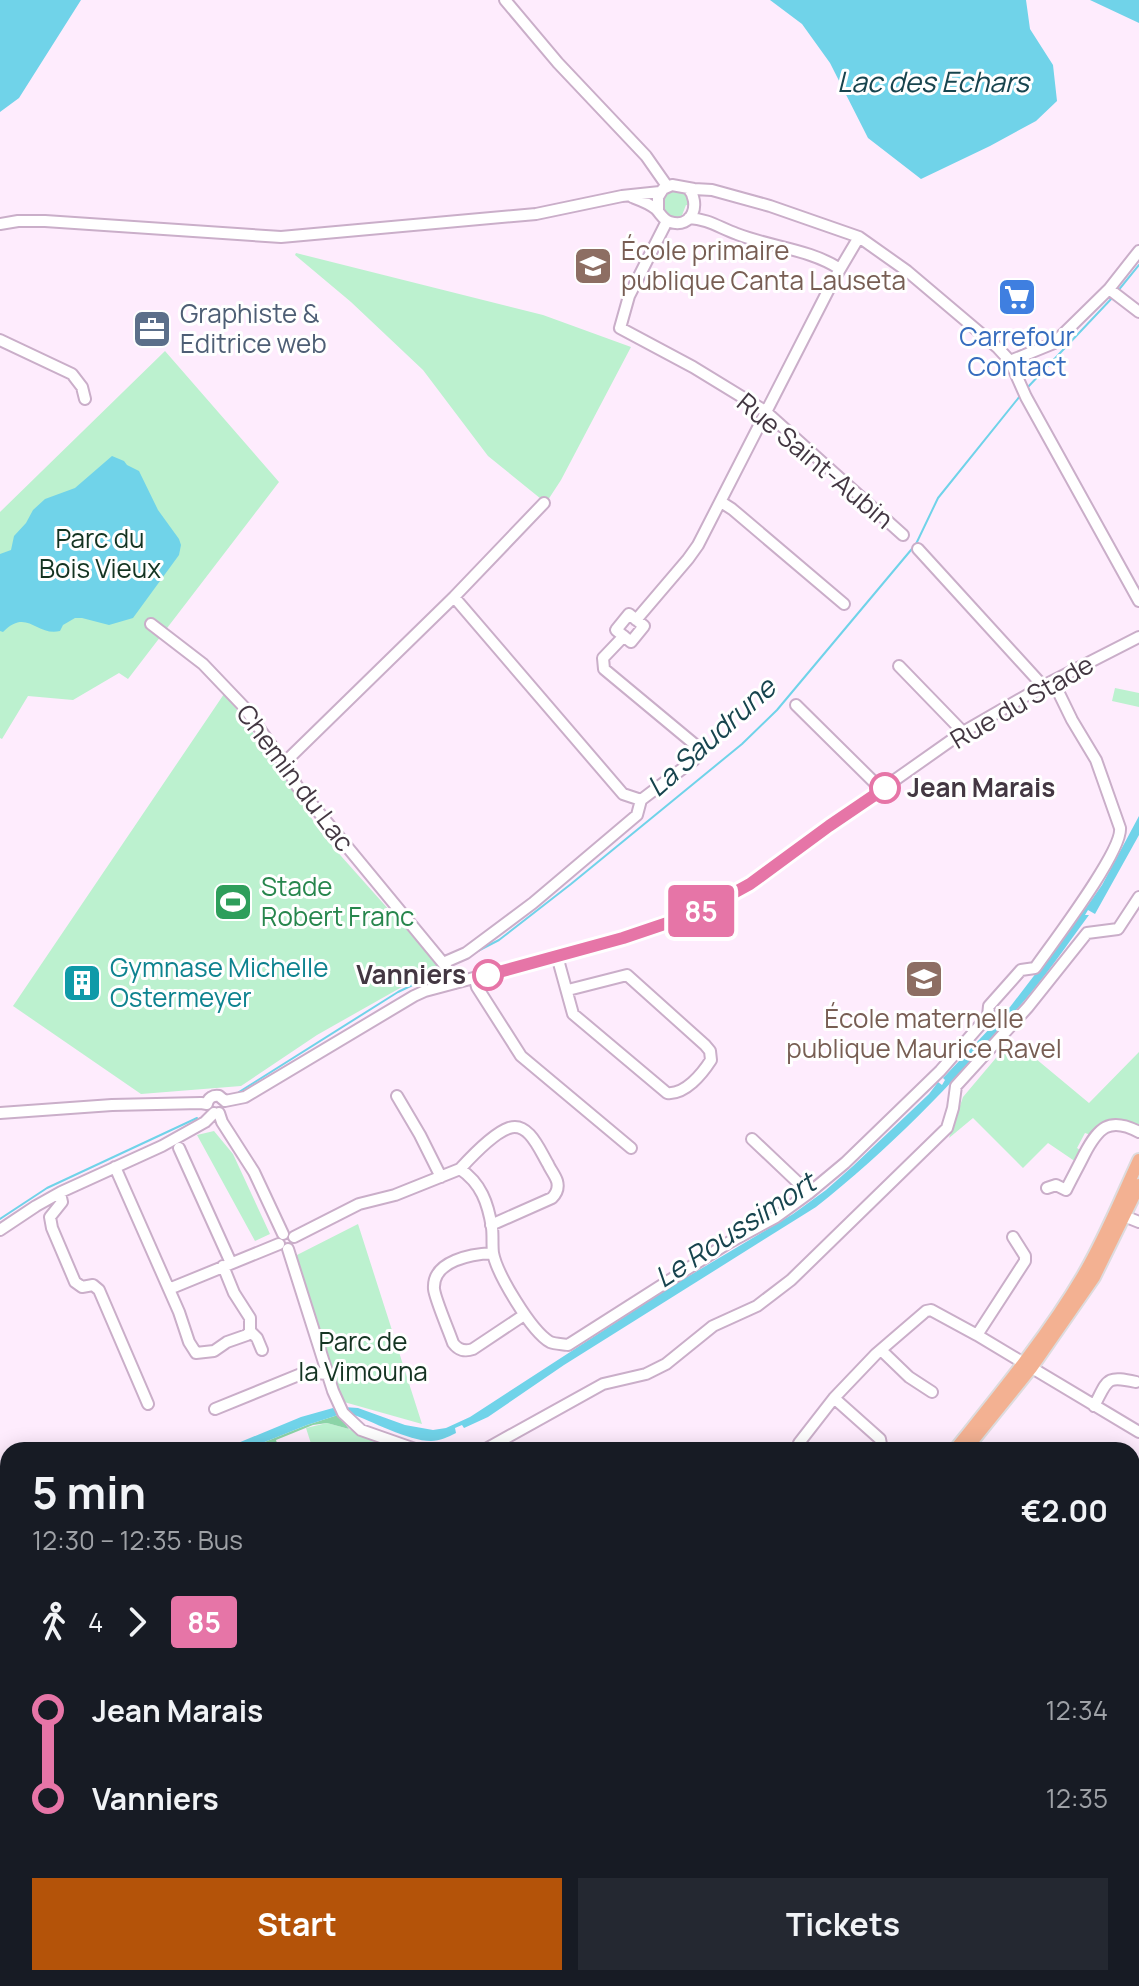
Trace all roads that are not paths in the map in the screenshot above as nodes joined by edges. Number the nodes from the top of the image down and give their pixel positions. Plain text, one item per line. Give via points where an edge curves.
1 (505, 0) edge
2 (688, 188) junction
3 (664, 189) junction
4 (724, 194) junction
5 (630, 196) junction
6 (658, 211) junction
7 (692, 213) junction
8 (667, 221) junction
9 (0, 224) edge
10 (859, 237) junction
11 (1139, 251) edge
12 (840, 269) junction
13 (1109, 289) junction
14 (1139, 312) edge
15 (0, 340) edge
16 (1010, 361) junction
17 (85, 399) dead end
18 (765, 411) junction
19 (721, 502) junction
20 (544, 503) dead end
21 (903, 535) dead end
22 (918, 549) dead end
23 (454, 597) junction
24 (1139, 601) edge
25 (844, 604) dead end
26 (151, 624) dead end
27 (1139, 637) edge
28 (899, 666) dead end
29 (1048, 683) junction
30 (796, 705) dead end
31 (963, 732) junction
32 (284, 763) junction
33 (882, 790) junction
34 (641, 800) junction
35 (1139, 897) edge
36 (557, 956) junction
37 (445, 964) junction
38 (475, 979) junction
39 (454, 980) junction
40 (568, 990) junction
41 (940, 1071) junction
42 (956, 1086) junction
43 (397, 1096) dead end
44 (213, 1110) junction
45 (0, 1113) edge
46 (1139, 1132) edge
47 (752, 1139) dead end
48 (179, 1148) dead end
49 (631, 1148) dead end
50 (1139, 1160) edge
51 (115, 1167) junction
52 (460, 1169) junction
53 (441, 1177) junction
54 (1139, 1185) edge
55 (1047, 1188) dead end
56 (60, 1193) junction
57 (809, 1193) junction
58 (1120, 1214) junction
59 (1139, 1222) edge
60 (491, 1225) junction
61 (0, 1230) edge
62 (1013, 1237) dead end
63 (286, 1241) junction
64 (493, 1253) junction
65 (227, 1264) junction
66 (169, 1289) junction
67 (524, 1315) junction
68 (250, 1331) junction
69 (977, 1335) junction
70 (262, 1350) dead end
71 (881, 1350) junction
72 (1026, 1366) junction
73 (327, 1374) junction
74 (1136, 1382) dead end
75 (932, 1392) dead end
76 (834, 1398) junction
77 (148, 1404) dead end
78 (1094, 1406) junction
79 (215, 1409) dead end
80 (1139, 1432) edge
81 (395, 1442) edge
82 (498, 1442) edge
83 (800, 1442) edge
84 (881, 1442) edge
85 (962, 1442) edge
86 (971, 1442) edge

1 - 3 street via 646,156
2 - 3 street via 678,184
2 - 4 street
2 - 7 street
3 - 5 street
3 - 6 street via 656,201
4 - 7 street via 705,199
4 - 10 street
5 - 6 street
5 - 9 street via 555,212 281,237 27,220
6 - 8 street
7 - 8 street via 681,222
7 - 12 street via 736,234
8 - 18 street, Rue Saint-Aubin via 629,296 620,328
10 - 12 street
10 - 16 street via 907,271
11 - 13 street
12 - 18 street
13 - 14 street
13 - 16 street via 1054,343
15 - 17 street via 72,374
16 - 24 street
18 - 19 street
18 - 21 street, Rue Saint-Aubin
19 - 25 street
19 - 34 street via 688,559 638,617 629,614 616,630 624,636 603,658 604,669 693,743 697,753
20 - 23 street
22 - 29 street
23 - 32 street
23 - 34 street via 623,794
26 - 32 street, Chemin du Lac via 203,664 244,707
27 - 29 street, Rue du Stade
28 - 31 street
29 - 31 street, Rue du Stade
29 - 41 street via 1096,760 1121,833 1093,886 1035,968 1021,970
30 - 33 street
31 - 33 street, Rue du Stade
32 - 37 street, Chemin du Lac via 297,786
33 - 36 street, Rue du Stade via 729,897 697,913
34 - 37 street via 637,815 557,883
35 - 42 street via 1118,929 1087,933
36 - 38 street, Rue du Stade
36 - 40 street
37 - 39 street, Chemin du Lac
38 - 39 street, Rue du Stade
38 - 49 street via 521,1056
39 - 44 street, Rue du Stade via 414,996 245,1097
40 - 40 street via 627,975 705,1045 711,1060 680,1092 667,1093 573,1014
41 - 42 street
41 - 57 street
42 - 82 street via 947,1128 791,1280 757,1306 713,1326 666,1364 603,1384
43 - 53 street
44 - 45 street via 144,1103
44 - 51 street via 205,1122
44 - 63 street via 254,1172
46 - 55 street via 1122,1125 1101,1129 1066,1190
47 - 57 street
48 - 65 street
50 - 58 main road
51 - 56 street
51 - 66 street
52 - 53 street
52 - 60 street via 480,1188
52 - 60 street via 486,1143 515,1127 530,1134 558,1182 552,1198
53 - 63 street via 359,1204
54 - 58 main road
56 - 61 street
56 - 77 street via 62,1202 50,1217 52,1228 75,1282 99,1290
57 - 67 street via 568,1345 549,1342
58 - 59 street
58 - 72 main road
60 - 64 street
62 - 69 street via 1025,1261
63 - 65 street
63 - 73 street
64 - 67 street
64 - 67 street via 476,1254 437,1274 434,1288 453,1343 468,1351
65 - 66 street
65 - 68 street via 234,1293 250,1318
66 - 68 street via 196,1353 214,1351
68 - 70 street
69 - 71 street via 931,1310
69 - 72 street
71 - 75 street
71 - 76 street
72 - 78 street
72 - 85 main road
72 - 86 main road
73 - 79 street via 306,1372
73 - 81 street via 340,1409 361,1430
74 - 78 street via 1107,1381
76 - 83 street
76 - 84 street
78 - 80 street

